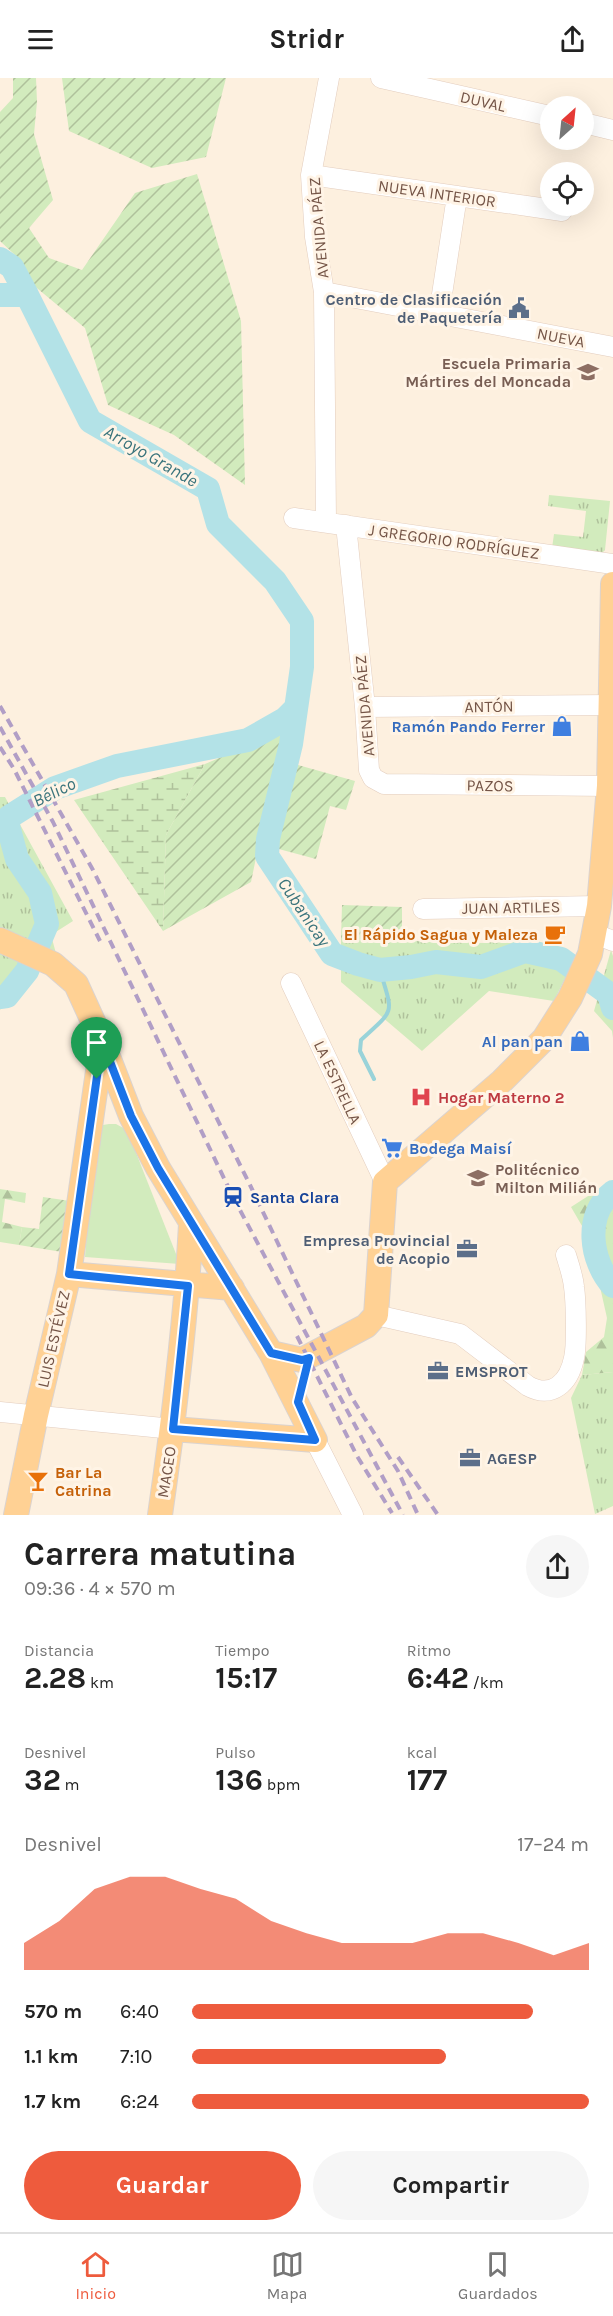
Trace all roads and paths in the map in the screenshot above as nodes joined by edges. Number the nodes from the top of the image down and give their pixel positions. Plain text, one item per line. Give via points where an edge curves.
1 (329, 78) edge
2 (381, 78) edge
3 (540, 114) edge
4 (594, 125) edge
5 (613, 130) edge
6 (311, 175) junction
7 (457, 196) junction
8 (540, 208) edge
9 (324, 292) junction
10 (439, 314) junction
11 (613, 347) edge
12 (294, 518) dead end
13 (326, 522) junction
14 (346, 525) junction
15 (613, 564) edge
16 (613, 584) edge
17 (612, 705) edge
18 (365, 707) junction
19 (373, 778) joint
20 (611, 787) edge
21 (599, 906) junction
22 (423, 909) dead end
23 (0, 940) edge
24 (599, 943) edge
25 (291, 982) dead end
26 (102, 1041) junction
27 (131, 1116) junction
28 (92, 1118) junction
29 (385, 1182) junction
30 (190, 1224) junction
31 (566, 1255) dead end
32 (69, 1274) junction
33 (188, 1286) junction
34 (232, 1288) junction
35 (376, 1315) junction
36 (271, 1353) junction
37 (309, 1358) junction
38 (298, 1402) junction
39 (0, 1412) edge
40 (36, 1415) junction
41 (173, 1429) junction
42 (315, 1440) junction
43 (16, 1515) edge
44 (160, 1515) edge
45 (353, 1515) edge

1 - 6 street, AVENIDA PÁEZ
2 - 3 street, DUVAL
4 - 5 street
6 - 7 street, NUEVA INTERIOR
6 - 9 street, AVENIDA PÁEZ
7 - 8 street, NUEVA INTERIOR
7 - 10 street
9 - 10 street, NUEVA
9 - 13 street, AVENIDA PÁEZ
10 - 11 street, NUEVA
12 - 13 street, J GREGORIO RODRÍGUEZ
13 - 14 street, J GREGORIO RODRÍGUEZ
14 - 15 street, J GREGORIO RODRÍGUEZ
14 - 18 street, AVENIDA PÁEZ
16 - 17 main road
17 - 18 street, ANTÓN
17 - 20 main road
18 - 19 street, AVENIDA PÁEZ via 369,770
19 - 20 street, PAZOS via 384,784
20 - 21 main road
21 - 22 street, JUAN ARTILES
21 - 24 main road
23 - 26 main road via 53,964 76,984
24 - 29 main road via 544,1039 502,1081
25 - 29 street, LA ESTRELLA
26 - 27 main road
26 - 28 main road, LUIS ESTÉVEZ
27 - 28 main road via 120,1107 110,1106 100,1109
27 - 30 main road
28 - 32 main road, LUIS ESTÉVEZ
29 - 35 main road
30 - 33 main road, MACEO
30 - 34 main road
31 - 35 street via 574,1286 574,1358 561,1384 548,1392 528,1386 460,1334
32 - 33 main road
32 - 40 main road, LUIS ESTÉVEZ
33 - 34 main road
33 - 41 main road, MACEO
34 - 36 main road
35 - 37 main road via 366,1326
36 - 37 main road
36 - 38 main road
37 - 38 main road
38 - 42 main road
39 - 40 street
40 - 41 street
40 - 43 main road, LUIS ESTÉVEZ
41 - 42 main road
41 - 44 main road, MACEO
42 - 45 street

